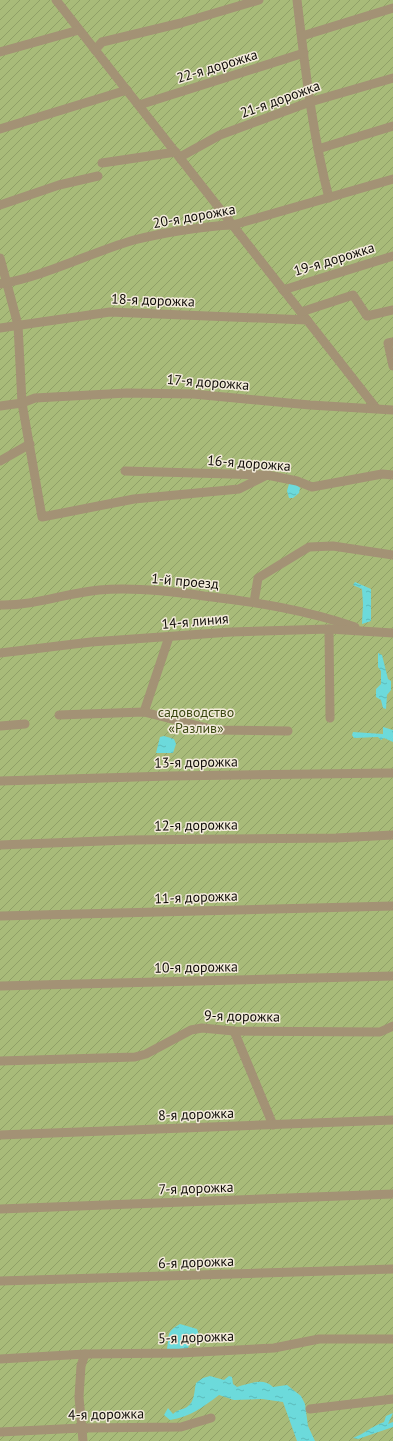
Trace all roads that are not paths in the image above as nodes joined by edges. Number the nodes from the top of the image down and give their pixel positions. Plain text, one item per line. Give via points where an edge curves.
1 (56, 0) edge
2 (259, 0) edge
3 (297, 0) edge
4 (393, 8) edge
5 (79, 30) junction
6 (302, 36) junction
7 (95, 50) junction
8 (0, 52) edge
9 (304, 53) junction
10 (393, 78) edge
11 (127, 90) junction
12 (310, 102) junction
13 (138, 105) junction
14 (393, 126) edge
15 (0, 129) edge
16 (318, 149) junction
17 (178, 155) junction
18 (102, 163) dead end
19 (98, 176) dead end
20 (393, 179) edge
21 (328, 198) junction
22 (0, 205) edge
23 (233, 225) junction
24 (393, 256) edge
25 (0, 258) edge
26 (3, 283) edge
27 (284, 290) junction
28 (393, 310) edge
29 (301, 312) junction
30 (307, 320) junction
31 (18, 325) junction
32 (0, 328) edge
33 (393, 342) edge
34 (393, 366) edge
35 (22, 403) junction
36 (0, 406) edge
37 (376, 408) junction
38 (393, 410) edge
39 (30, 444) junction
40 (0, 461) edge
41 (125, 471) dead end
42 (393, 475) edge
43 (267, 476) junction
44 (393, 555) edge
45 (254, 602) junction
46 (0, 605) edge
47 (329, 629) junction
48 (365, 631) junction
49 (393, 633) edge
50 (169, 637) junction
51 (0, 653) edge
52 (144, 712) junction
53 (60, 715) dead end
54 (330, 718) dead end
55 (25, 724) dead end
56 (0, 726) edge
57 (288, 731) dead end
58 (393, 773) edge
59 (0, 781) edge
60 (393, 835) edge
61 (0, 845) edge
62 (393, 906) edge
63 (0, 916) edge
64 (393, 976) edge
65 (0, 986) edge
66 (393, 1026) edge
67 (234, 1031) junction
68 (0, 1061) edge
69 (393, 1120) edge
70 (273, 1125) junction
71 (0, 1135) edge
72 (393, 1194) edge
73 (0, 1209) edge
74 (393, 1269) edge
75 (0, 1281) edge
76 (393, 1339) edge
77 (85, 1354) junction
78 (0, 1359) edge
79 (393, 1399) edge
80 (310, 1409) dead end
81 (211, 1418) dead end
82 (81, 1428) junction
83 (0, 1432) edge
84 (83, 1441) edge

1 - 5 street
2 - 7 street via 181,23 102,42
3 - 6 street
4 - 6 street
5 - 7 street
5 - 8 street
6 - 9 street
7 - 11 street
9 - 12 street
9 - 13 street, 22-я дорожка
10 - 12 street, 21-я дорожка
11 - 13 street
11 - 15 street
12 - 16 street
12 - 17 street, 21-я дорожка via 220,135
13 - 17 street
14 - 16 street
16 - 21 street
17 - 18 street, 21-я дорожка
17 - 23 street
19 - 22 street via 59,185
20 - 21 street, 20-я дорожка
21 - 23 street, 20-я дорожка
23 - 26 street, 20-я дорожка via 134,240 74,262
23 - 27 street
24 - 27 street, 19-я дорожка
25 - 26 street
26 - 31 street
27 - 29 street
28 - 29 street via 367,316 353,295
29 - 30 street
30 - 31 street, 18-я дорожка via 110,312
30 - 37 street
31 - 32 street, 18-я дорожка
31 - 35 street
33 - 34 street via 388,343
35 - 36 street, 17-я дорожка
35 - 37 street, 17-я дорожка via 35,398 127,392 193,394
35 - 39 street
37 - 38 street, 17-я дорожка
39 - 40 street
39 - 43 street via 42,517 134,499 239,489
41 - 43 street, 16-я дорожка
42 - 43 street, 16-я дорожка via 382,474 312,487 297,481
44 - 45 street via 333,546 308,547 258,578
45 - 46 street, 1-й проезд via 168,591 98,590 49,600
45 - 48 street, 1-й проезд via 320,615
47 - 48 street, 14-я линия
47 - 50 street, 14-я линия
47 - 54 street
48 - 49 street, 14-я линия
50 - 51 street, 14-я линия via 91,642
50 - 52 street
52 - 53 street
52 - 57 street via 215,730
55 - 56 street
58 - 59 street, 13-я дорожка
60 - 61 street, 12-я дорожка
62 - 63 street, 11-я дорожка
64 - 65 street, 10-я дорожка
66 - 67 street, 9-я дорожка via 380,1032
67 - 68 street, 9-я дорожка via 202,1028 191,1030 146,1054 135,1057
67 - 70 street
69 - 70 street, 8-я дорожка
70 - 71 street, 8-я дорожка
72 - 73 street, 7-я дорожка
74 - 75 street, 6-я дорожка
76 - 77 street, 5-я дорожка via 320,1339 274,1348 180,1353
77 - 78 street, 5-я дорожка
77 - 82 street via 81,1366 78,1398
79 - 80 street
81 - 82 street, 4-я дорожка via 182,1427
82 - 83 street, 4-я дорожка
82 - 84 street

